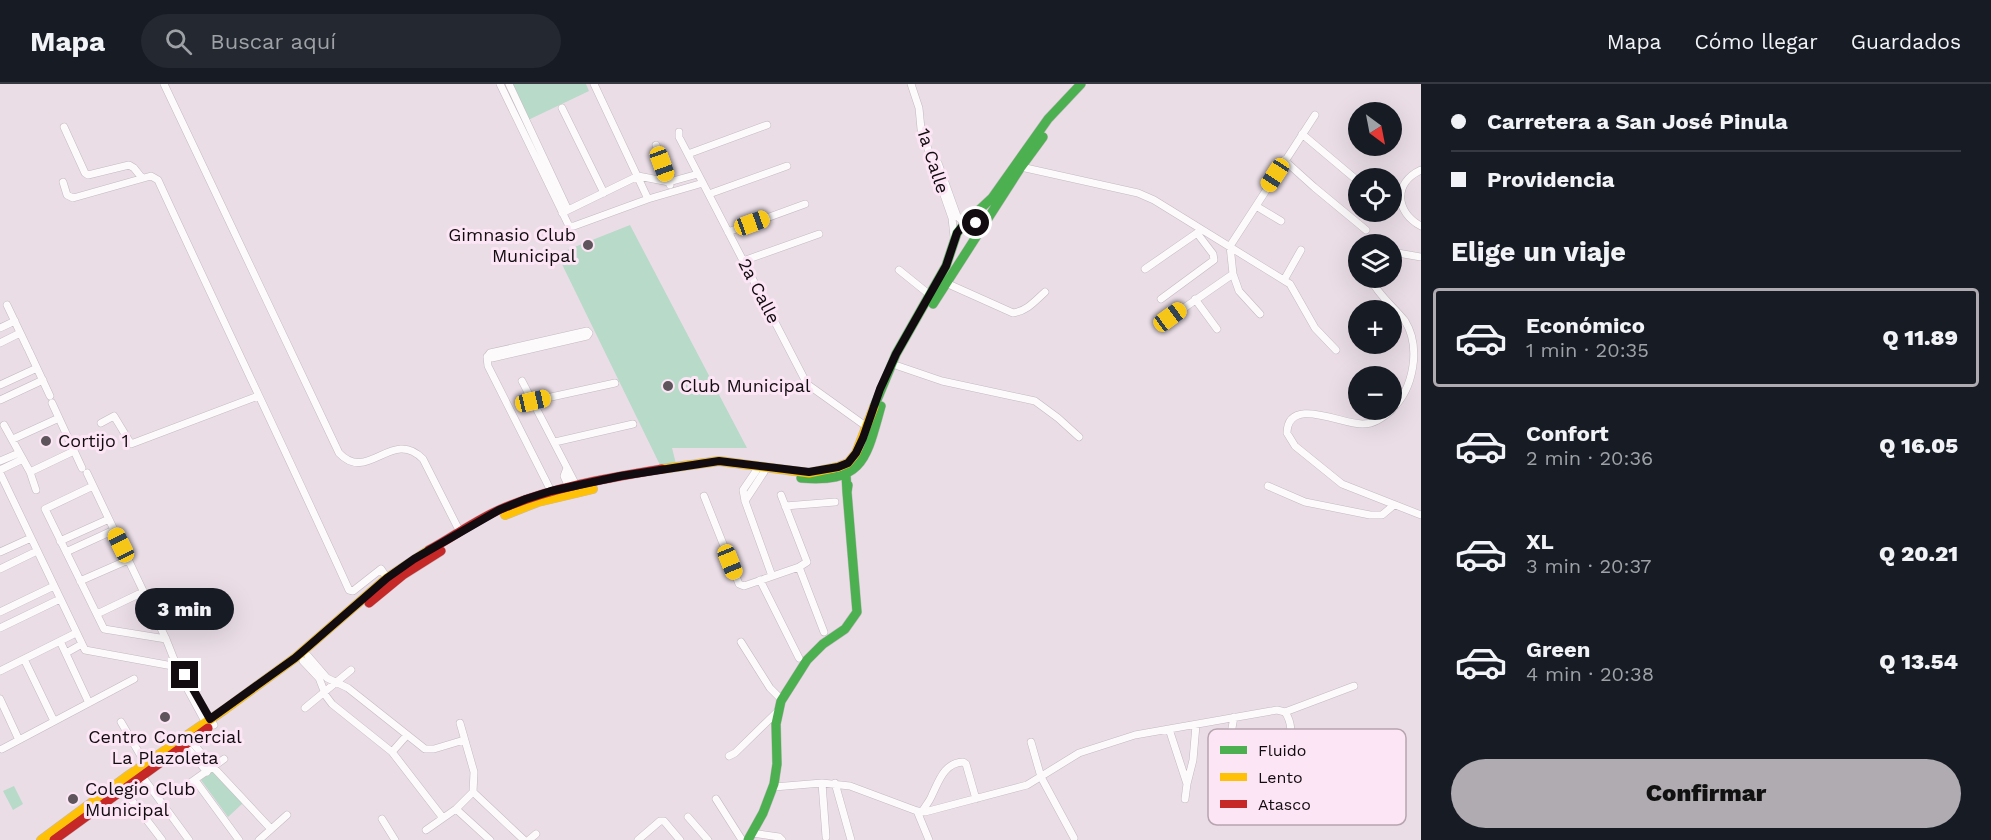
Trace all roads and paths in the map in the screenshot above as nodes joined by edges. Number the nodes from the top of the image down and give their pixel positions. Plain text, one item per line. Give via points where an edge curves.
1 (164, 84) edge
2 (500, 84) edge
3 (509, 84) edge
4 (594, 84) edge
5 (911, 84) edge
6 (1081, 84) edge
7 (1087, 84) edge
8 (562, 108) dead end
9 (1315, 115) dead end
10 (522, 122) junction
11 (1044, 124) junction
12 (767, 125) dead end
13 (64, 127) dead end
14 (679, 132) dead end
15 (1302, 134) junction
16 (656, 145) dead end
17 (688, 154) junction
18 (936, 157) dead end
19 (1284, 160) junction
20 (787, 166) dead end
21 (1021, 167) junction
22 (1421, 170) edge
23 (1348, 173) edge
24 (698, 174) junction
25 (638, 176) junction
26 (142, 178) junction
27 (63, 182) dead end
28 (669, 182) junction
29 (703, 183) junction
30 (672, 192) junction
31 (712, 193) junction
32 (604, 194) junction
33 (648, 199) junction
34 (805, 204) dead end
35 (1256, 206) junction
36 (565, 211) junction
37 (1281, 221) dead end
38 (965, 223) junction
39 (1421, 226) edge
40 (1366, 230) dead end
41 (731, 231) junction
42 (980, 232) junction
43 (819, 234) dead end
44 (954, 239) junction
45 (1219, 240) junction
46 (1230, 246) junction
47 (969, 249) junction
48 (1301, 250) dead end
49 (1211, 251) junction
50 (1402, 254) edge
51 (1421, 257) edge
52 (747, 260) junction
53 (1145, 269) dead end
54 (898, 270) dead end
55 (1233, 273) junction
56 (1284, 280) junction
57 (946, 283) junction
58 (1376, 288) edge
59 (1045, 292) dead end
60 (930, 295) junction
61 (1161, 299) dead end
62 (1195, 299) junction
63 (7, 305) dead end
64 (1260, 314) dead end
65 (1170, 317) dead end
66 (15, 321) junction
67 (0, 328) edge
68 (1217, 329) dead end
69 (20, 333) junction
70 (555, 341) dead end
71 (0, 343) edge
72 (1336, 350) dead end
73 (898, 366) junction
74 (37, 368) junction
75 (43, 380) junction
76 (522, 381) dead end
77 (615, 383) dead end
78 (0, 386) edge
79 (258, 396) junction
80 (1402, 398) edge
81 (0, 400) edge
82 (533, 401) junction
83 (59, 418) junction
84 (1378, 420) edge
85 (101, 423) dead end
86 (871, 423) junction
87 (633, 424) dead end
88 (4, 425) dead end
89 (120, 425) junction
90 (112, 430) dead end
91 (1079, 437) dead end
92 (863, 438) junction
93 (13, 439) junction
94 (555, 442) junction
95 (74, 451) junction
96 (21, 456) junction
97 (0, 462) edge
98 (858, 467) junction
99 (0, 471) edge
100 (760, 471) junction
101 (30, 472) junction
102 (846, 475) junction
103 (830, 479) junction
104 (571, 482) junction
105 (93, 486) junction
106 (1268, 486) dead end
107 (36, 490) dead end
108 (551, 491) junction
109 (847, 491) junction
110 (781, 495) dead end
111 (704, 496) dead end
112 (835, 502) dead end
113 (1394, 505) junction
114 (785, 506) junction
115 (1421, 515) edge
116 (109, 519) junction
117 (114, 530) junction
118 (460, 532) junction
119 (31, 538) junction
120 (60, 541) junction
121 (8, 548) junction
122 (0, 552) edge
123 (37, 552) junction
124 (66, 552) junction
125 (128, 560) junction
126 (15, 562) junction
127 (799, 567) junction
128 (0, 569) edge
129 (772, 576) junction
130 (387, 578) junction
131 (760, 580) junction
132 (80, 581) junction
133 (54, 586) junction
134 (143, 592) junction
135 (31, 597) junction
136 (60, 599) junction
137 (37, 610) junction
138 (0, 612) edge
139 (97, 614) junction
140 (0, 628) edge
141 (824, 632) dead end
142 (76, 633) junction
143 (166, 639) junction
144 (60, 641) junction
145 (741, 642) dead end
146 (82, 644) junction
147 (66, 653) junction
148 (305, 658) junction
149 (799, 658) dead end
150 (24, 659) junction
151 (178, 667) junction
152 (351, 670) dead end
153 (0, 671) edge
154 (134, 680) dead end
155 (337, 682) junction
156 (1353, 686) dead end
157 (325, 692) junction
158 (0, 699) edge
159 (782, 700) junction
160 (89, 703) junction
161 (305, 708) dead end
162 (1286, 712) junction
163 (776, 713) junction
164 (1234, 717) junction
165 (54, 721) junction
166 (121, 722) dead end
167 (209, 723) junction
168 (460, 723) dead end
169 (1196, 724) junction
170 (1169, 729) junction
171 (1232, 729) edge
172 (1292, 729) edge
173 (407, 735) junction
174 (19, 740) junction
175 (464, 740) junction
176 (1031, 742) dead end
177 (188, 743) junction
178 (2, 749) dead end
179 (392, 752) junction
180 (729, 756) dead end
181 (224, 759) dead end
182 (145, 763) junction
183 (210, 769) junction
184 (142, 776) junction
185 (1041, 777) junction
186 (195, 780) junction
187 (822, 783) junction
188 (835, 783) junction
189 (1187, 784) junction
190 (774, 787) junction
191 (123, 789) junction
192 (180, 790) dead end
193 (473, 792) junction
194 (716, 799) dead end
195 (976, 799) junction
196 (1185, 799) dead end
197 (456, 809) junction
198 (919, 811) junction
199 (287, 814) dead end
200 (688, 817) dead end
201 (442, 818) junction
202 (382, 819) dead end
203 (272, 829) junction
204 (426, 830) dead end
205 (536, 834) dead end
206 (750, 837) edge
207 (826, 837) dead end
208 (675, 838) edge
209 (1074, 838) dead end
210 (41, 840) edge
211 (54, 840) edge
212 (162, 840) edge
213 (189, 840) edge
214 (239, 840) edge
215 (259, 840) edge
216 (395, 840) edge
217 (490, 840) edge
218 (524, 840) edge
219 (529, 840) edge
220 (638, 840) edge
221 (708, 840) edge
222 (742, 840) edge
223 (782, 840) edge
224 (851, 840) edge
225 (929, 840) edge

1 - 118 street via 339,453 360,463 398,448 416,452
2 - 10 street
3 - 10 street
4 - 25 street
5 - 44 street, 1a Calle via 921,129 952,218
6 - 11 main road
7 - 21 main road via 1056,117
8 - 32 street
9 - 15 street
10 - 36 street
11 - 21 main road
11 - 38 main road via 998,190
12 - 17 street
13 - 26 street via 88,176 129,165
14 - 17 street, 2a Calle
15 - 19 street
15 - 23 street
16 - 28 street
17 - 24 street, 2a Calle
18 - 38 street, 1a Calle via 957,216
19 - 35 street
19 - 40 street
20 - 31 street
21 - 42 main road
21 - 45 street via 1138,193
22 - 39 street via 1406,181 1400,196 1406,212
24 - 28 street
24 - 29 street, 2a Calle
25 - 28 street
25 - 32 street
25 - 33 street
26 - 27 street via 73,198 67,195
26 - 79 street via 151,176 158,180
28 - 30 street
29 - 30 street
29 - 31 street, 2a Calle
30 - 33 street
31 - 41 street, 2a Calle
32 - 36 street
33 - 36 street via 573,226 567,224
34 - 41 street
35 - 37 street
35 - 46 street
38 - 42 main road via 976,223
38 - 44 main road
41 - 52 street, 2a Calle
42 - 47 main road
43 - 52 street
44 - 47 main road via 960,248
44 - 60 main road via 946,266
45 - 46 street
45 - 49 street
46 - 55 street
46 - 56 street
47 - 57 main road
48 - 56 street
49 - 53 street via 1194,233
49 - 61 street via 1214,260
50 - 51 street
52 - 86 street, 2a Calle via 807,384
54 - 60 street
55 - 62 street
55 - 64 street via 1239,291
56 - 72 street via 1293,287 1316,328
57 - 59 street via 1013,313 1025,309
57 - 73 main road
58 - 80 street via 1405,321 1413,339 1416,354 1410,383
60 - 86 main road via 896,354 880,389
62 - 65 street
62 - 68 street
63 - 66 street
66 - 67 street
66 - 69 street
69 - 71 street
69 - 74 street
70 - 108 street via 487,357
73 - 86 main road
73 - 91 street via 942,381 1035,401
74 - 75 street
74 - 78 street
75 - 81 street
75 - 83 street
76 - 82 street
77 - 82 street
79 - 89 street via 131,444
79 - 130 street via 349,590 353,591 381,569
82 - 94 street
83 - 93 street
83 - 95 street
84 - 113 street via 1360,425 1301,414 1290,422 1287,433 1295,446 1332,478
85 - 89 street via 114,416
86 - 92 main road
86 - 98 main road via 869,446
87 - 94 street
88 - 93 street
89 - 90 street
92 - 102 main road via 864,446
92 - 104 main road via 848,463 815,472 719,461
93 - 96 street
94 - 104 street
95 - 101 street
95 - 105 street
96 - 97 street
96 - 99 street
96 - 101 street
98 - 102 main road
98 - 109 main road
99 - 119 street
100 - 103 main road
100 - 129 street via 743,490
100 - 148 main road via 721,467 620,482 538,502 499,517 403,575
101 - 107 street
102 - 103 main road
102 - 109 main road
103 - 109 main road
104 - 108 main road
105 - 116 street
105 - 120 street via 45,509
106 - 113 street via 1305,502 1370,515 1382,515
108 - 118 main road via 499,510
109 - 159 main road via 856,615 850,625 813,653
110 - 114 street
111 - 131 street via 739,584
112 - 114 street
113 - 115 street
114 - 127 street via 807,562
116 - 117 street
116 - 120 street
117 - 124 street
117 - 125 street
118 - 130 main road
119 - 121 street
119 - 123 street
120 - 124 street
121 - 122 street
121 - 126 street
123 - 126 street
123 - 133 street
124 - 132 street
125 - 132 street
125 - 134 street
126 - 128 street
127 - 129 street
127 - 141 street
129 - 131 street
130 - 167 main road via 295,658
131 - 149 street
132 - 139 street
133 - 135 street
133 - 136 street
134 - 139 street
134 - 143 street
135 - 137 street
135 - 138 street
136 - 137 street
136 - 142 street
137 - 140 street
139 - 143 street via 104,629
142 - 144 street
142 - 146 street
143 - 151 street
144 - 147 street
144 - 150 street
145 - 159 street
146 - 147 street
146 - 151 street via 88,651
147 - 160 street
148 - 155 street
148 - 157 street
148 - 167 main road
150 - 153 street
150 - 165 street
151 - 167 street
152 - 155 street
154 - 160 street
155 - 157 street
155 - 173 street
156 - 162 street
157 - 161 street
157 - 179 street via 337,709
158 - 174 street
159 - 163 main road
160 - 165 street
162 - 164 street
162 - 172 street
163 - 180 street
163 - 190 main road
164 - 169 street
164 - 171 street
165 - 174 street
166 - 182 street
167 - 177 main road
167 - 182 main road
168 - 175 street
169 - 170 street
169 - 189 street
170 - 185 street via 1079,753
170 - 189 street
173 - 175 street via 429,750
173 - 179 street
174 - 178 street
175 - 193 street via 475,777
176 - 185 street
177 - 183 street
177 - 184 main road
179 - 201 street
181 - 183 street
182 - 210 main road
183 - 186 street
183 - 203 street
184 - 191 main road
184 - 213 street
185 - 195 street via 1027,785
185 - 209 street
186 - 192 street
186 - 214 street
187 - 188 street
187 - 190 street
187 - 207 street
188 - 198 street
188 - 224 street
189 - 196 street
190 - 206 main road
191 - 211 main road
191 - 212 street
193 - 197 street
193 - 218 street
194 - 222 street
195 - 198 street
195 - 198 street via 966,764 957,762 946,769 932,797
197 - 201 street
197 - 217 street
198 - 225 street
199 - 203 street
200 - 221 street
201 - 204 street
202 - 216 street
203 - 215 street
205 - 219 street
206 - 223 street
208 - 220 street via 660,820

